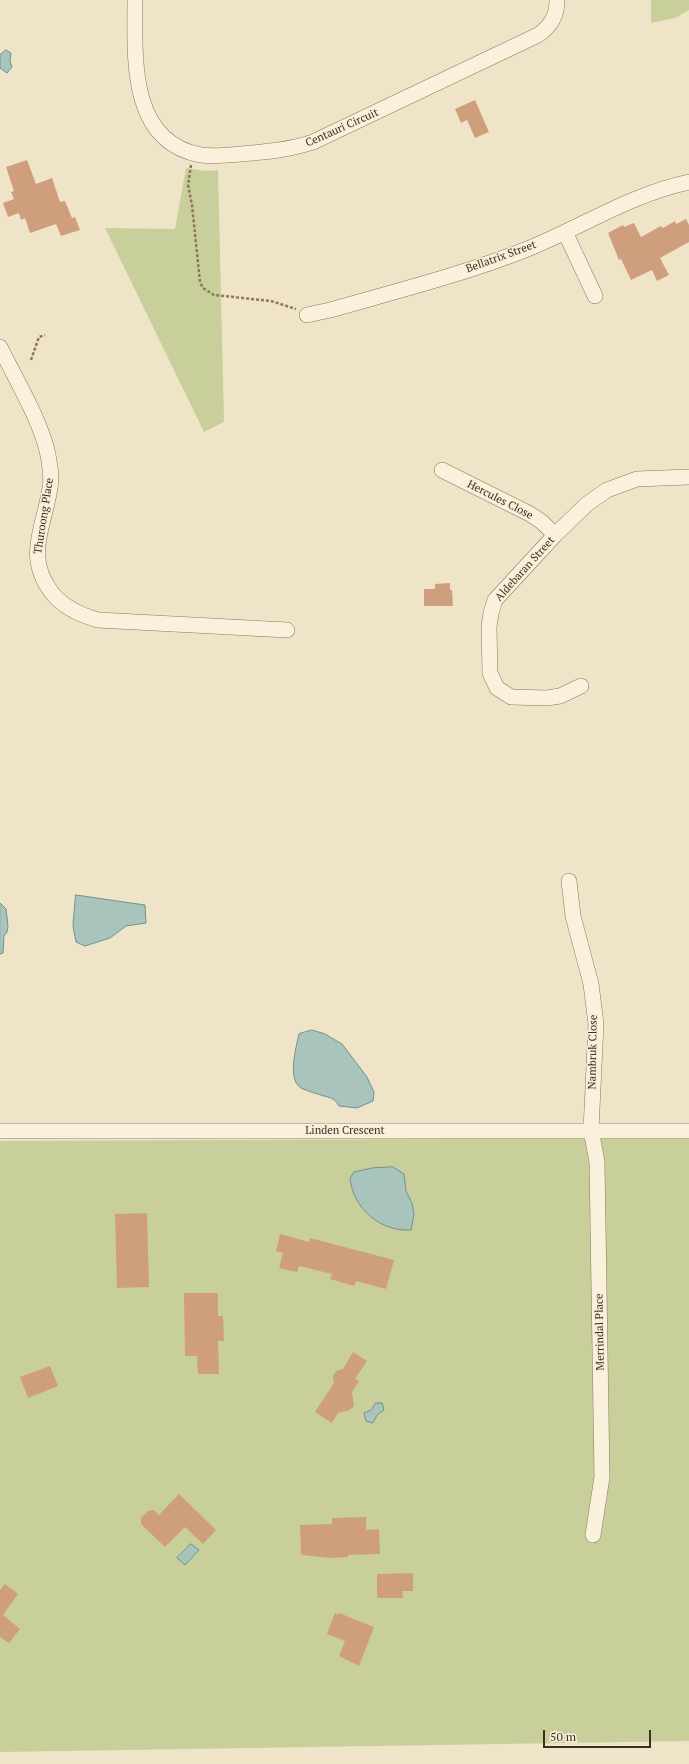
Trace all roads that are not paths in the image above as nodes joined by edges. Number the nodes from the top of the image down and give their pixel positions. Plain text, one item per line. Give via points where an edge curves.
1 (134, 0) edge
2 (557, 0) edge
3 (689, 182) edge
4 (565, 232) junction
5 (595, 296) dead end
6 (306, 315) road end
7 (0, 347) edge
8 (442, 470) dead end
9 (689, 477) edge
10 (555, 535) junction
11 (287, 630) dead end
12 (581, 686) dead end
13 (569, 881) dead end
14 (592, 1130) junction
15 (0, 1131) edge
16 (689, 1131) edge
17 (593, 1535) dead end

1 - 2 street, Centauri Circuit via 136,69 143,102 151,121 162,136 175,146 194,153 216,156 277,151 313,142 538,35 554,18
3 - 4 street, Bellatrix Street via 642,196
4 - 5 street
4 - 6 street, Bellatrix Street via 483,265
7 - 11 street, Thuroong Place via 37,422 48,453 50,484 36,556 40,573 55,597 79,614 98,620
8 - 10 street, Hercules Close via 530,514
9 - 10 street, Aldebaran Street via 646,478 618,485 587,504
10 - 12 street, Aldebaran Street via 495,600 490,620 490,673 497,688 506,695 516,698 560,696
13 - 14 street, Nambruk Close via 573,916 591,984 596,1024
14 - 15 street, Linden Crescent
14 - 16 street, Linden Crescent
14 - 17 street, Merrindal Place via 597,1162 602,1477

